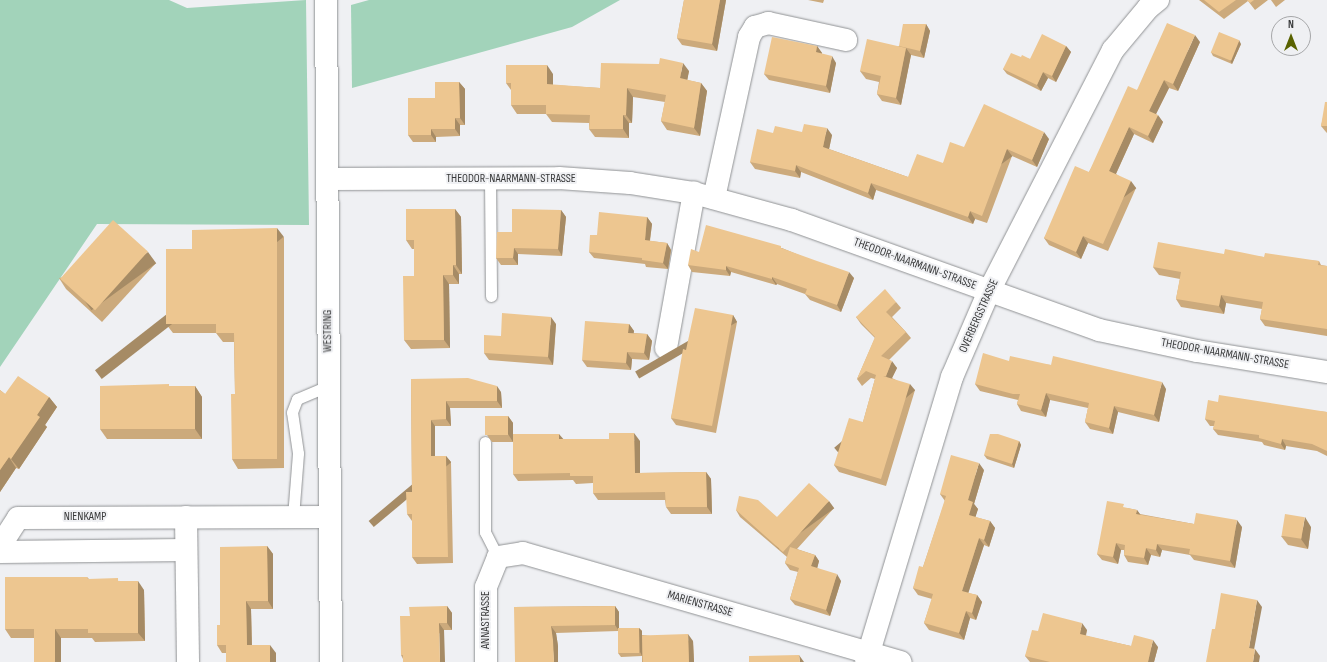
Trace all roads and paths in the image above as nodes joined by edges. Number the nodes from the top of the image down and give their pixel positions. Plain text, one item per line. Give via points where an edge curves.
1 (326, 0) edge
2 (1149, 3) edge
3 (846, 40) dead end
4 (490, 178) junction
5 (327, 179) junction
6 (704, 196) junction
7 (989, 291) junction
8 (491, 296) dead end
9 (666, 348) dead end
10 (1327, 372) edge
11 (328, 386) junction
12 (485, 442) edge
13 (186, 517) junction
14 (293, 517) junction
15 (329, 517) junction
16 (0, 546) edge
17 (186, 550) junction
18 (0, 552) edge
19 (498, 557) junction
20 (867, 658) edge
21 (188, 662) edge
22 (331, 662) edge
23 (486, 662) edge
24 (901, 662) edge

1 - 5 street, WESTRING
2 - 7 street, OVERBERGSTRASSE via 1114,50
3 - 6 street via 768,23 755,26 749,37
4 - 5 street, THEODOR-NAARMANN-STRASSE
4 - 6 street, THEODOR-NAARMANN-STRASSE via 560,178 630,183
4 - 8 lane
5 - 11 street, WESTRING
6 - 7 street, THEODOR-NAARMANN-STRASSE via 792,220
6 - 9 street
7 - 10 street, THEODOR-NAARMANN-STRASSE via 1099,330
7 - 20 street, OVERBERGSTRASSE via 952,376
11 - 14 lane via 297,399 292,412 298,453
11 - 15 street, WESTRING
12 - 19 lane via 485,532
13 - 14 street, NIENKAMP
13 - 16 street, NIENKAMP via 18,518
13 - 17 street
14 - 15 street, NIENKAMP
15 - 22 street, WESTRING
17 - 18 street
17 - 21 street
19 - 20 street, MARIENSTRASSE via 523,553
19 - 23 street, ANNASTRASSE via 486,587
20 - 24 street, MARIENSTRASSE

